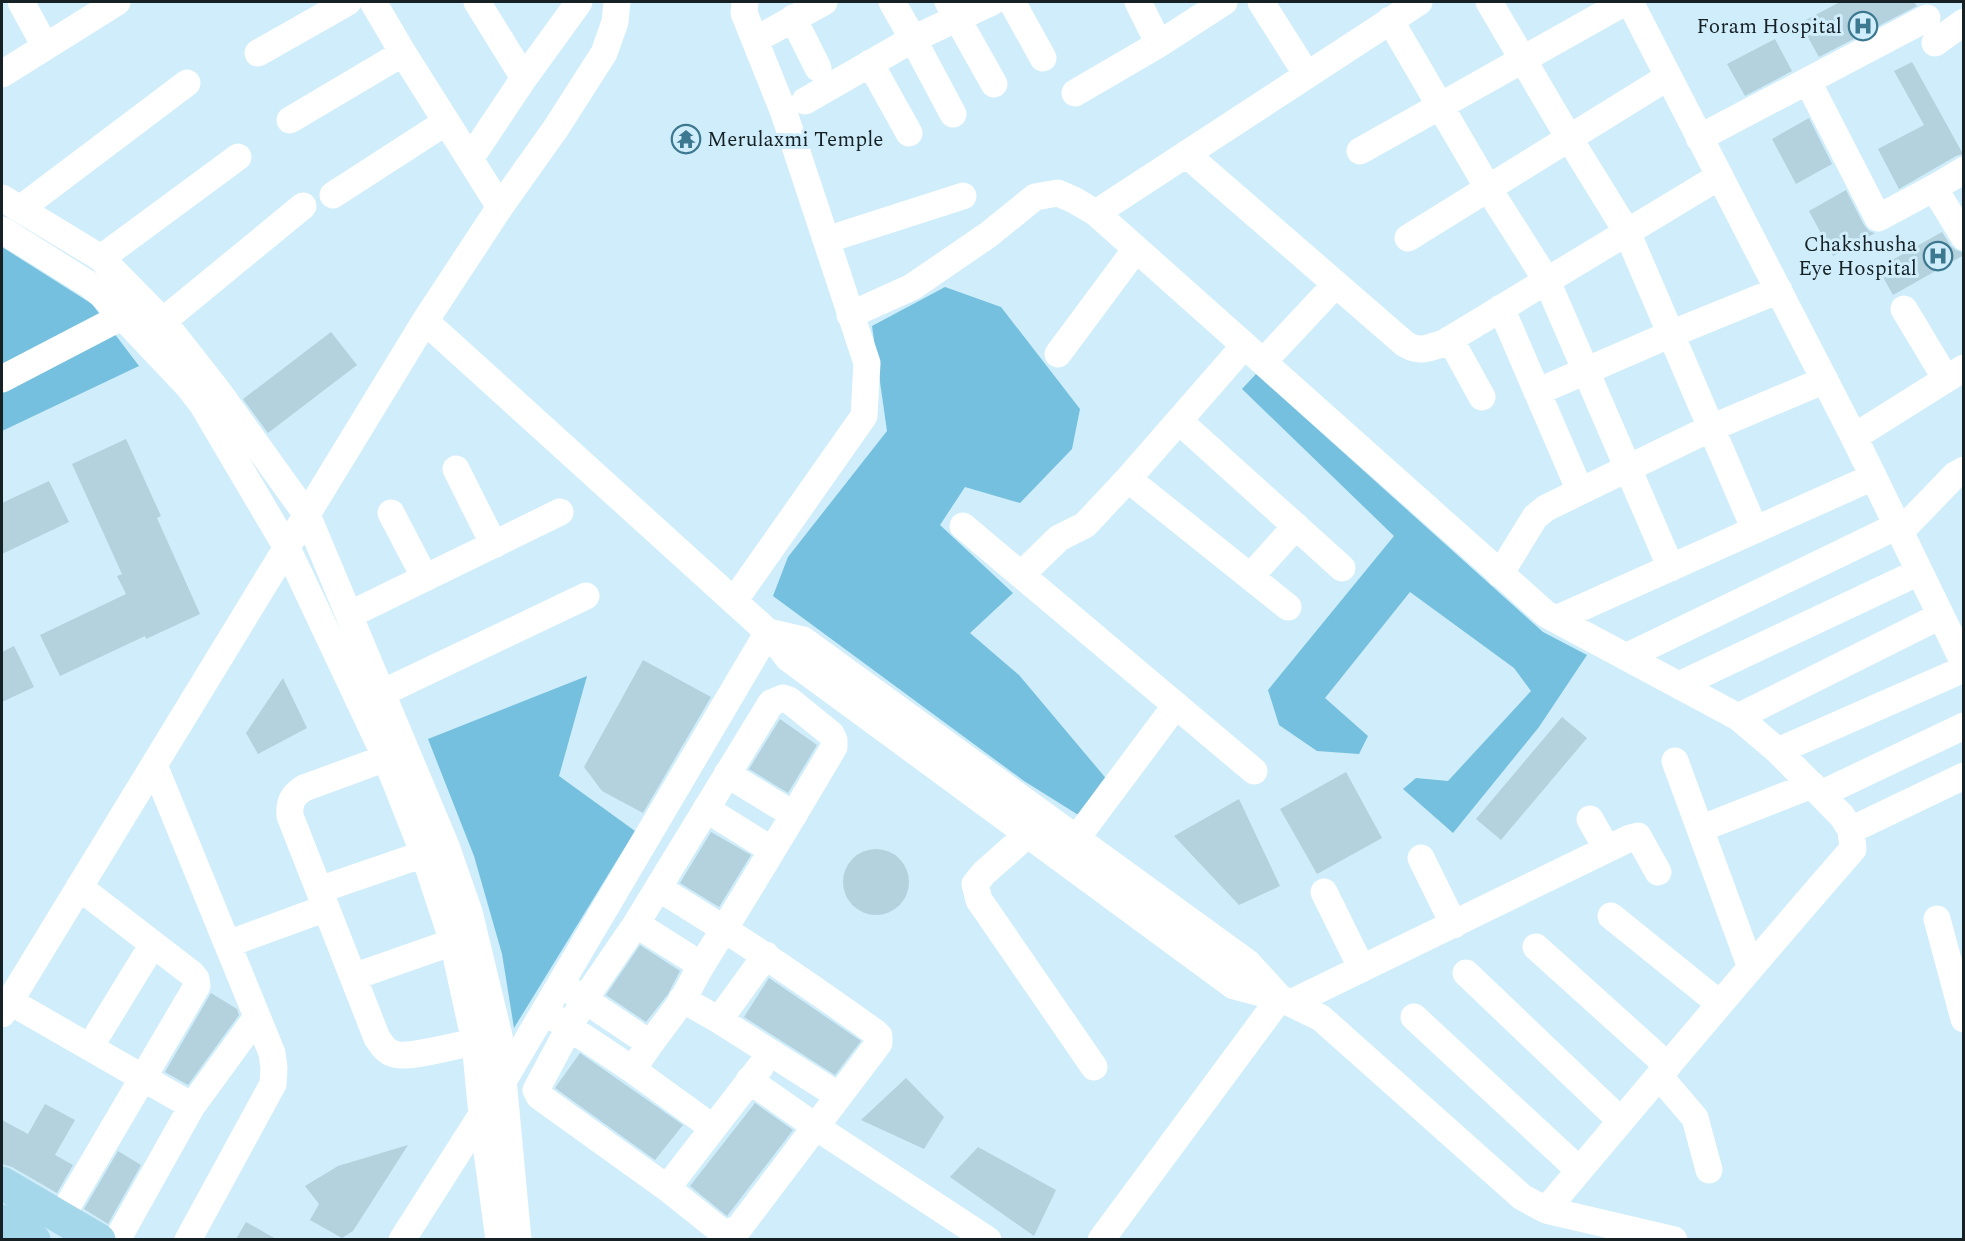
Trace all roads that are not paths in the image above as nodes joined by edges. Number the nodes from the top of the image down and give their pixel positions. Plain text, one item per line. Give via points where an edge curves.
1 (21, 2) edge
2 (117, 2) edge
3 (348, 2) edge
4 (373, 2) edge
5 (477, 2) edge
6 (579, 2) edge
7 (617, 2) edge
8 (824, 2) edge
9 (892, 2) edge
10 (992, 2) edge
11 (1012, 2) edge
12 (1137, 2) edge
13 (1224, 2) edge
14 (1261, 2) edge
15 (1419, 2) edge
16 (1489, 2) edge
17 (1625, 2) edge
18 (1630, 2) edge
19 (752, 5) edge
20 (952, 9) edge
21 (793, 18) junction
22 (1390, 20) junction
23 (1964, 22) edge
24 (912, 39) junction
25 (755, 40) junction
26 (1159, 44) junction
27 (45, 46) junction
28 (258, 53) dead end
29 (403, 53) junction
30 (1043, 58) dead end
31 (1523, 59) junction
32 (870, 63) junction
33 (818, 68) dead end
34 (2, 74) edge
35 (1306, 75) junction
36 (1668, 77) junction
37 (524, 78) junction
38 (1808, 82) junction
39 (187, 83) dead end
40 (994, 84) dead end
41 (1075, 93) dead end
42 (804, 101) dead end
43 (1441, 105) junction
44 (953, 114) dead end
45 (290, 120) dead end
46 (446, 122) junction
47 (909, 133) dead end
48 (1569, 138) junction
49 (1699, 138) junction
50 (1360, 151) dead end
51 (1186, 154) junction
52 (238, 157) dead end
53 (470, 159) junction
54 (1964, 170) edge
55 (1720, 176) junction
56 (1488, 188) junction
57 (1934, 188) junction
58 (333, 195) dead end
59 (963, 196) dead end
60 (11, 204) edge
61 (303, 206) dead end
62 (500, 207) junction
63 (1096, 213) junction
64 (1957, 227) edge
65 (2, 230) edge
66 (1626, 232) junction
67 (1407, 238) dead end
68 (826, 240) junction
69 (1136, 249) junction
70 (101, 258) junction
71 (1546, 281) junction
72 (1336, 284) junction
73 (1779, 290) junction
74 (1501, 308) junction
75 (1904, 309) dead end
76 (850, 315) junction
77 (123, 316) junction
78 (163, 321) junction
79 (425, 321) junction
80 (1671, 334) junction
81 (1450, 339) junction
82 (1059, 354) dead end
83 (1254, 354) junction
84 (1586, 371) junction
85 (1955, 374) edge
86 (2, 379) edge
87 (1825, 380) junction
88 (1537, 392) junction
89 (1482, 397) dead end
90 (1179, 421) junction
91 (1711, 428) junction
92 (1854, 437) junction
93 (1628, 468) junction
94 (456, 469) dead end
95 (1964, 470) edge
96 (1873, 477) junction
97 (1128, 479) junction
98 (1580, 491) junction
99 (560, 512) dead end
100 (390, 513) dead end
101 (307, 515) junction
102 (963, 525) dead end
103 (1296, 526) junction
104 (1898, 529) junction
105 (1755, 530) junction
106 (494, 545) junction
107 (287, 548) junction
108 (1342, 568) dead end
109 (1671, 568) junction
110 (1919, 572) junction
111 (1500, 574) junction
112 (1021, 575) junction
113 (1251, 576) junction
114 (425, 578) junction
115 (585, 596) dead end
116 (734, 601) junction
117 (1288, 607) dead end
118 (349, 615) junction
119 (1940, 616) junction
120 (1556, 619) junction
121 (768, 632) junction
122 (1626, 657) junction
123 (1964, 663) edge
124 (1964, 669) edge
125 (1679, 685) junction
126 (382, 693) junction
127 (1176, 705) junction
128 (1738, 717) junction
129 (1964, 726) edge
130 (1778, 750) junction
131 (386, 758) junction
132 (1675, 761) dead end
133 (154, 765) junction
134 (1254, 771) dead end
135 (727, 774) junction
136 (1964, 776) edge
137 (1816, 789) junction
138 (706, 809) junction
139 (794, 815) junction
140 (1590, 819) dead end
141 (1700, 829) junction
142 (1851, 830) junction
143 (1028, 834) junction
144 (1076, 838) junction
145 (1607, 849) junction
146 (772, 850) junction
147 (424, 854) junction
148 (1421, 858) dead end
149 (1658, 872) dead end
150 (79, 887) junction
151 (658, 888) junction
152 (1324, 892) dead end
153 (322, 899) junction
154 (1611, 916) dead end
155 (1937, 919) dead end
156 (636, 924) junction
157 (1454, 925) junction
158 (725, 928) junction
159 (453, 942) junction
160 (153, 944) junction
161 (228, 944) junction
162 (1536, 947) dead end
163 (766, 955) junction
164 (701, 965) junction
165 (1750, 966) junction
166 (1362, 969) junction
167 (1466, 973) dead end
168 (353, 977) junction
169 (560, 983) junction
170 (682, 999) junction
171 (584, 1000) junction
172 (1285, 1000) junction
173 (1720, 1004) junction
174 (4, 1008) edge
175 (543, 1011) junction
176 (257, 1017) junction
177 (1414, 1017) dead end
178 (1964, 1019) edge
179 (719, 1020) junction
180 (569, 1027) junction
181 (475, 1042) junction
182 (649, 1043) junction
183 (90, 1047) junction
184 (771, 1053) junction
185 (1094, 1067) dead end
186 (633, 1070) junction
187 (1664, 1071) junction
188 (144, 1078) junction
189 (749, 1080) junction
190 (502, 1083) junction
191 (838, 1096) junction
192 (192, 1106) junction
193 (482, 1115) junction
194 (1622, 1121) junction
195 (816, 1127) junction
196 (713, 1128) junction
197 (1579, 1170) junction
198 (1709, 1170) dead end
199 (2, 1183) edge
200 (667, 1188) junction
201 (1546, 1210) junction
202 (61, 1217) junction
203 (2, 1221) edge
204 (34, 1239) edge
205 (99, 1239) edge
206 (117, 1239) edge
207 (188, 1239) edge
208 (402, 1239) edge
209 (499, 1239) edge
210 (518, 1239) edge
211 (988, 1239) edge
212 (1101, 1239) edge
213 (1674, 1239) edge

1 - 27 street
2 - 27 street
3 - 28 street
4 - 29 street
5 - 37 street
6 - 37 street
7 - 62 street via 615,22 604,53
8 - 21 street
9 - 24 street
10 - 20 street
11 - 30 street
12 - 26 street
13 - 26 street
14 - 35 street
15 - 22 street
16 - 31 street
17 - 31 street
18 - 36 street
19 - 25 street
20 - 24 street
20 - 40 street
21 - 25 street
21 - 33 street
22 - 35 street
22 - 43 street
23 - 38 street via 1931,30
24 - 32 street
24 - 44 street
25 - 68 street
26 - 41 street
27 - 34 street
29 - 45 street
29 - 46 street
31 - 43 street
31 - 48 street
32 - 42 street
32 - 47 street
35 - 51 street
36 - 48 street
36 - 49 street
37 - 53 street
38 - 49 street
38 - 57 street via 1878,218
39 - 60 street
43 - 50 street
43 - 56 street
46 - 53 street
46 - 58 street
48 - 56 street
48 - 66 street
49 - 55 street
51 - 63 street
51 - 72 street
52 - 70 street
53 - 62 street
54 - 57 street
55 - 66 street
55 - 73 street
56 - 67 street
56 - 71 street
57 - 64 street
59 - 68 street
60 - 70 street
61 - 78 street
62 - 79 street
63 - 69 street
63 - 76 street via 1058,193 1035,197 912,287
65 - 77 street via 90,285
66 - 71 street
66 - 80 street
68 - 76 street
69 - 82 street
69 - 83 street
70 - 78 street
71 - 74 street
71 - 84 street
72 - 81 street via 1414,349
72 - 83 street
73 - 80 street
73 - 87 street
74 - 81 street
74 - 88 street
75 - 85 street
76 - 116 street via 867,363 864,416
77 - 86 street
77 - 107 street via 202,404
78 - 101 street
79 - 101 street
79 - 116 street
80 - 84 street
80 - 91 street
81 - 89 street
83 - 90 street
83 - 111 street
84 - 88 street
84 - 93 street
85 - 92 street
87 - 91 street
87 - 92 street
88 - 98 street
90 - 97 street
90 - 103 street
91 - 93 street
91 - 105 street
92 - 96 street
93 - 98 street
93 - 109 street
94 - 106 street
95 - 104 street
96 - 104 street
96 - 105 street
97 - 112 street via 1084,525 1059,538
97 - 113 street
98 - 111 street via 1535,518
99 - 106 street
100 - 114 street
101 - 107 street
101 - 118 street
102 - 112 street
103 - 108 street
103 - 113 street
104 - 110 street
104 - 122 street
105 - 109 street
106 - 114 street
107 - 131 street
107 - 133 street
109 - 120 street
110 - 119 street
110 - 125 street
111 - 120 street
112 - 127 street
113 - 117 street
114 - 118 street
115 - 126 street
116 - 121 street
118 - 126 street
119 - 123 street
119 - 128 street
120 - 122 street
121 - 143 street via 788,658
121 - 144 street via 803,640
121 - 169 street
122 - 125 street
124 - 130 street
125 - 128 street
126 - 190 street via 470,912 499,1036
127 - 134 street
127 - 144 street
128 - 130 street
129 - 137 street
130 - 137 street
131 - 147 street
131 - 153 street via 293,795 290,816
132 - 141 street
133 - 150 street
133 - 161 street
135 - 138 street
135 - 139 street
135 - 139 street via 771,703 789,700 834,740 834,747
136 - 142 street
137 - 141 street
137 - 142 street
138 - 146 street
138 - 151 street
139 - 146 street
140 - 145 street
141 - 165 street
142 - 165 street via 1853,849
143 - 172 street via 1234,986
143 - 185 street via 975,884 979,900
144 - 172 street via 1248,963
145 - 149 street via 1638,836
145 - 157 street
146 - 158 street
147 - 153 street
147 - 159 street
148 - 157 street
150 - 160 street
150 - 174 street
151 - 156 street
151 - 158 street
152 - 166 street
153 - 161 street
153 - 168 street
154 - 173 street
155 - 178 street
156 - 164 street
156 - 171 street
157 - 166 street
158 - 163 street
158 - 164 street
159 - 168 street
159 - 181 street
160 - 183 street
160 - 188 street via 192,974 197,986
161 - 176 street
162 - 187 street
163 - 179 street
163 - 191 street via 879,1036 879,1043
164 - 170 street
165 - 173 street
166 - 172 street
167 - 194 street
168 - 181 street via 385,1050 408,1055
169 - 171 street
169 - 175 street
170 - 179 street
170 - 182 street
171 - 180 street
171 - 182 street
172 - 201 street via 1321,1018 1522,1197
172 - 212 street
173 - 187 street
174 - 183 street
175 - 180 street
175 - 190 street
176 - 192 street
176 - 207 street via 272,1053 273,1084
177 - 197 street
179 - 184 street
180 - 186 street
180 - 200 street via 537,1086 537,1094
181 - 193 street
182 - 186 street
183 - 188 street
184 - 189 street
184 - 191 street
186 - 196 street
187 - 194 street
187 - 198 street via 1695,1118
188 - 192 street
188 - 202 street
189 - 195 street
189 - 196 street
190 - 193 street
190 - 210 street
191 - 195 street
192 - 206 street
193 - 208 street
193 - 209 street
194 - 197 street
195 - 200 street via 733,1232 721,1231
195 - 211 street
196 - 200 street
197 - 201 street
199 - 202 main road
201 - 213 street
202 - 205 main road
203 - 204 main road

